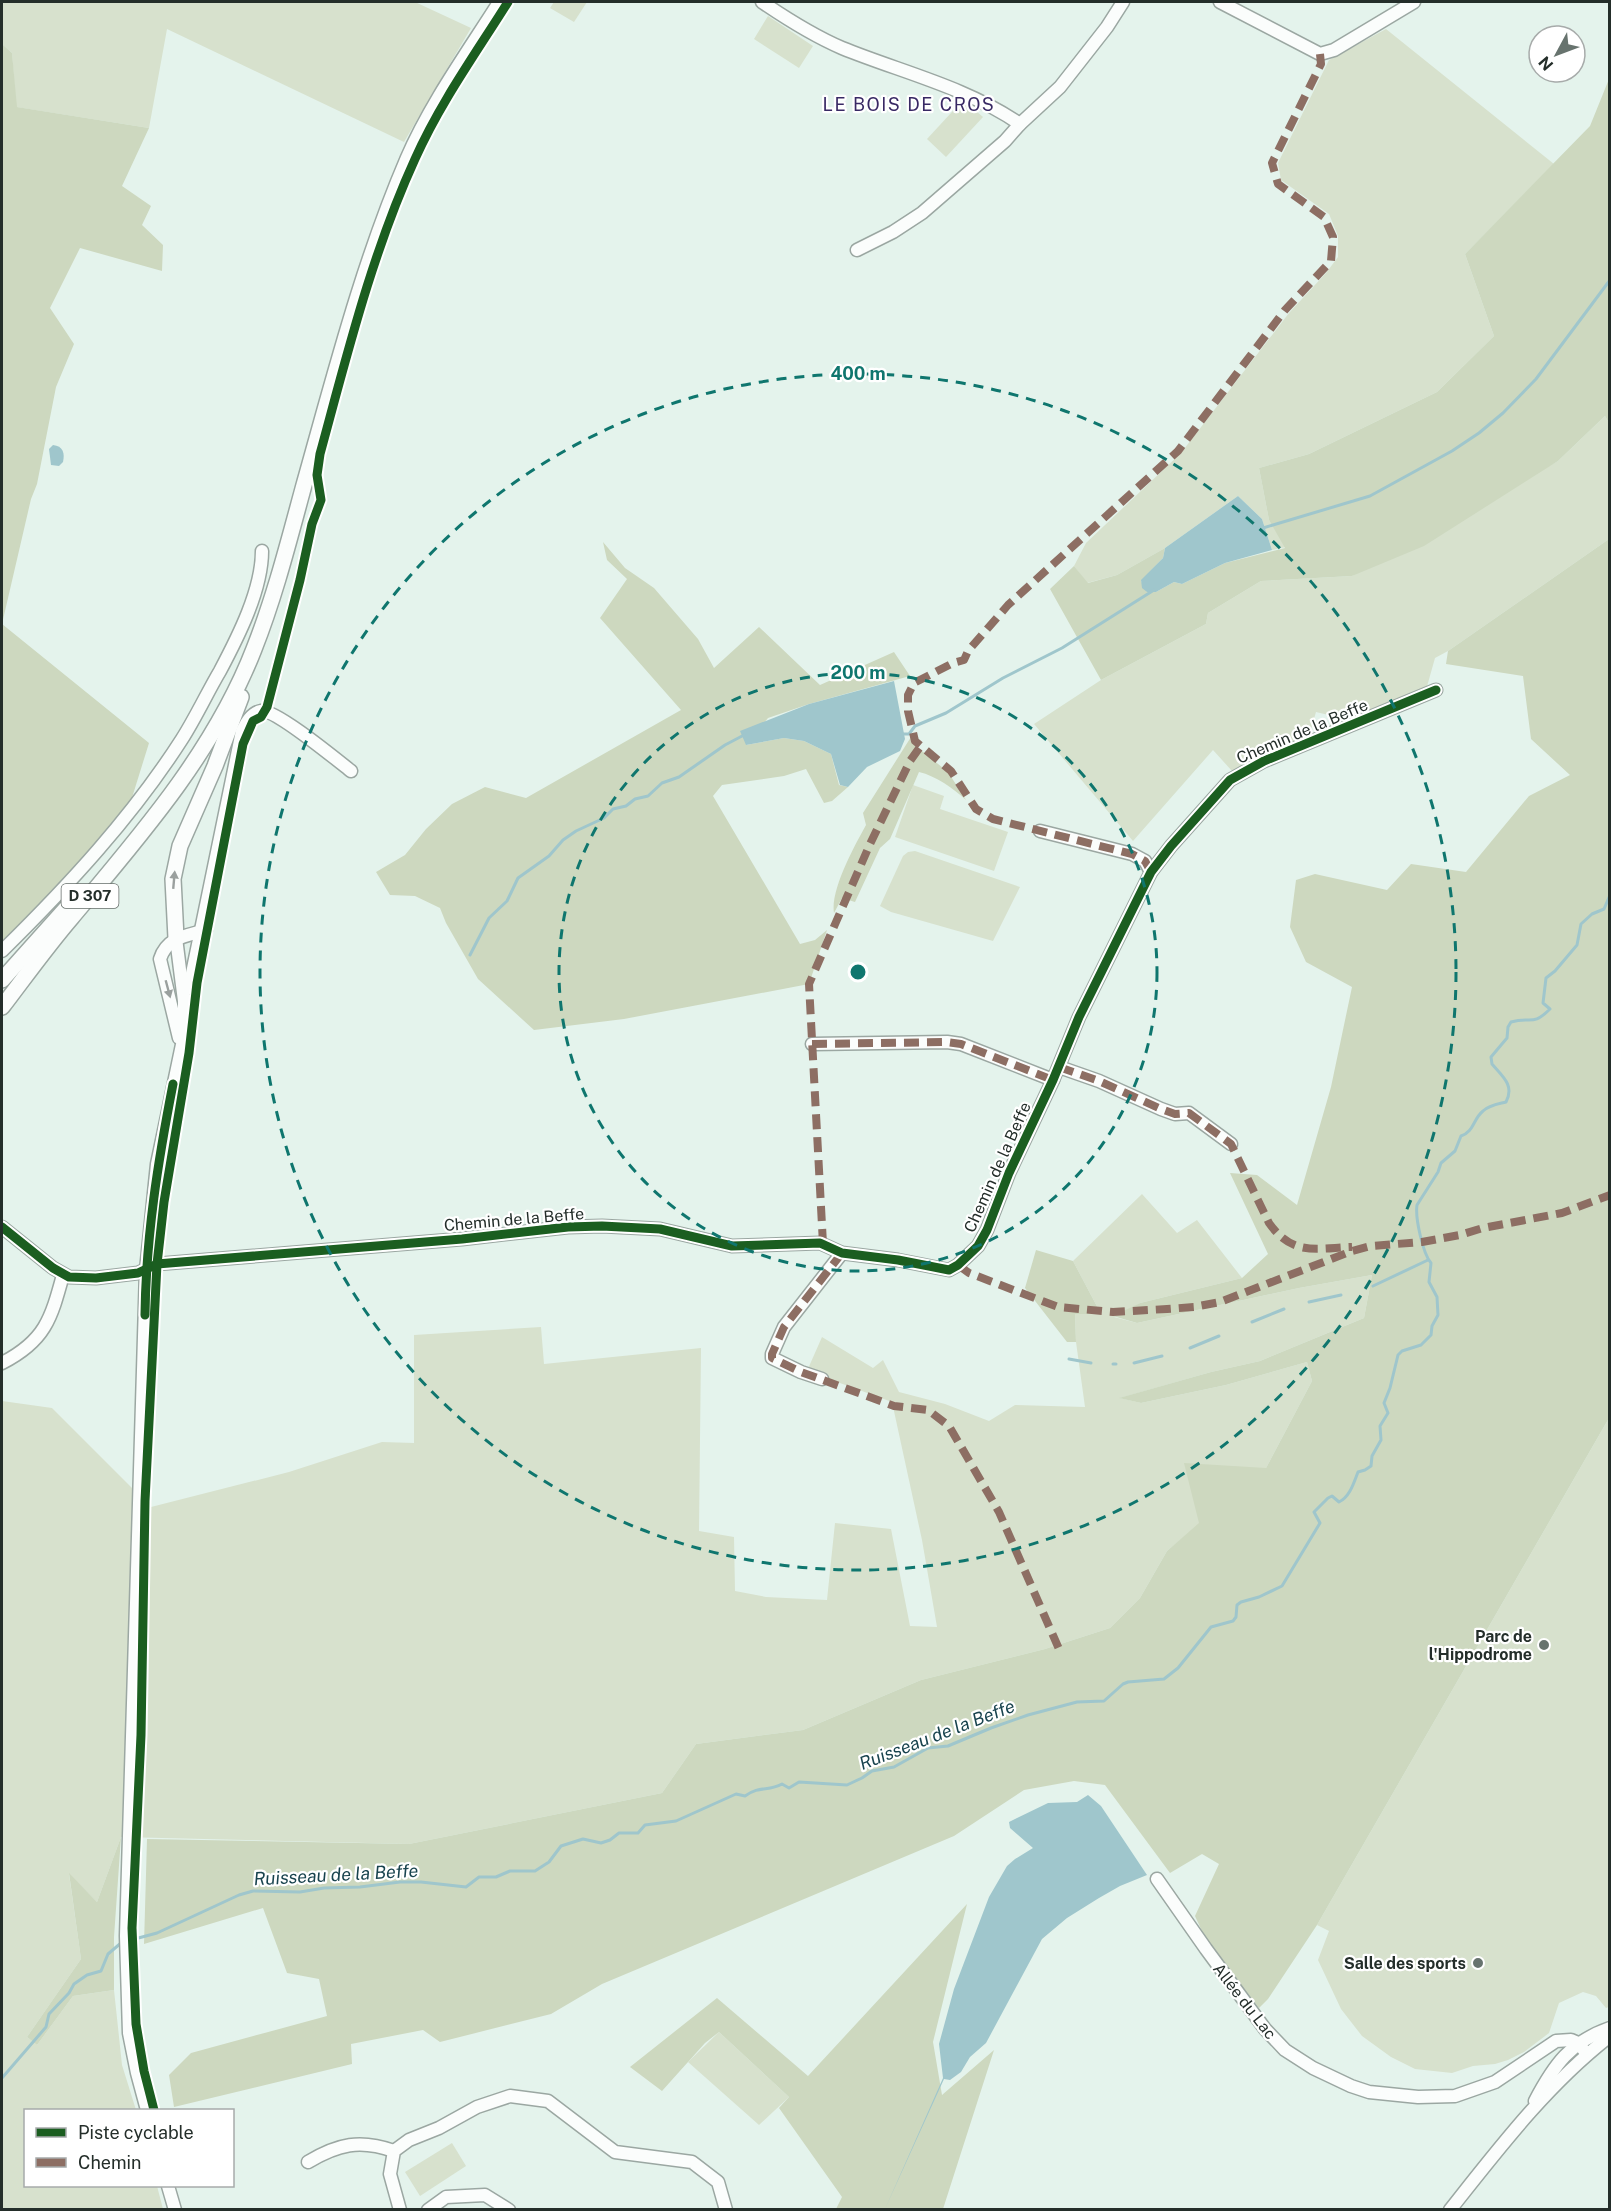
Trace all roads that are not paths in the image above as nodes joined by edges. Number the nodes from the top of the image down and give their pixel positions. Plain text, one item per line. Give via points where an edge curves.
1 (501, 2) edge
2 (762, 2) edge
3 (1123, 2) edge
4 (1220, 2) edge
5 (1414, 2) edge
6 (1020, 124) junction
7 (857, 250) dead end
8 (262, 551) dead end
9 (280, 571) junction
10 (1436, 690) dead end
11 (351, 771) dead end
12 (178, 784) junction
13 (1040, 831) dead end
14 (1151, 872) junction
15 (203, 931) junction
16 (176, 938) junction
17 (2, 951) edge
18 (2, 980) edge
19 (189, 988) dead end
20 (2, 1007) edge
21 (812, 1044) dead end
22 (180, 1048) junction
23 (1059, 1067) junction
24 (1053, 1080) junction
25 (1231, 1144) dead end
26 (2, 1227) edge
27 (842, 1253) junction
28 (146, 1270) junction
29 (63, 1275) junction
30 (2, 1363) edge
31 (822, 1379) dead end
32 (1157, 1879) dead end
33 (1610, 2028) edge
34 (1610, 2036) edge
35 (1578, 2043) junction
36 (1587, 2054) junction
37 (1531, 2057) junction
38 (1557, 2063) junction
39 (1571, 2068) junction
40 (147, 2109) edge
41 (1528, 2115) junction
42 (394, 2151) junction
43 (308, 2162) dead end
44 (168, 2187) edge
45 (175, 2210) edge
46 (400, 2210) edge
47 (428, 2210) edge
48 (509, 2210) edge
49 (726, 2210) edge
50 (1450, 2210) edge

1 - 9 main road, D 307 via 421,132 381,226 347,326
2 - 6 street via 840,47 967,94
3 - 6 street via 1060,87
4 - 5 street via 1320,54 1334,50
6 - 7 street via 922,213
8 - 17 street via 262,564 244,622 184,736 126,817
9 - 12 main road, D 307 via 254,650 235,690
16 -> 9 main road via 173,879 180,846 261,646
10 - 14 street, Chemin de la Beffe via 1238,774
11 - 15 street via 272,714 262,711 248,720 242,731
12 - 18 main road
12 - 20 main road, D 307
13 - 14 street via 1132,854 1145,861
14 - 23 street, Chemin de la Beffe via 1079,1017
15 - 16 street
15 - 19 street
16 - 22 street via 185,1010
16 -> 22 street via 160,959
21 - 24 street via 961,1044
22 - 28 street via 156,1176
23 - 24 street, Chemin de la Beffe
23 - 25 street via 1175,1114 1189,1113
24 - 27 street, Chemin de la Beffe via 987,1230 978,1246 958,1265 949,1270
26 - 29 street
27 - 28 street, Chemin de la Beffe via 820,1243 732,1246 644,1227 579,1226 157,1264
27 - 31 street via 784,1327 772,1354 780,1363
28 - 29 street, Chemin de la Beffe via 83,1279
28 - 40 street via 127,1942 133,2053
29 - 30 street via 46,1327 28,1346
32 - 37 street, Allée du Lac via 1265,2029 1285,2050 1341,2082 1369,2092 1455,2097 1496,2082
33 - 35 street
34 - 36 street
35 - 36 street
35 - 37 street, Allée du Lac via 1556,2041
35 - 38 street
36 - 39 street
37 - 38 street
38 - 39 street
38 - 41 street
39 - 41 street
41 - 50 street
42 - 43 street via 356,2143 329,2150
42 - 46 street via 390,2174
42 - 49 street via 477,2107 510,2096 548,2101 615,2152 692,2162 718,2182
44 - 45 street
47 - 48 street via 446,2197 485,2195

